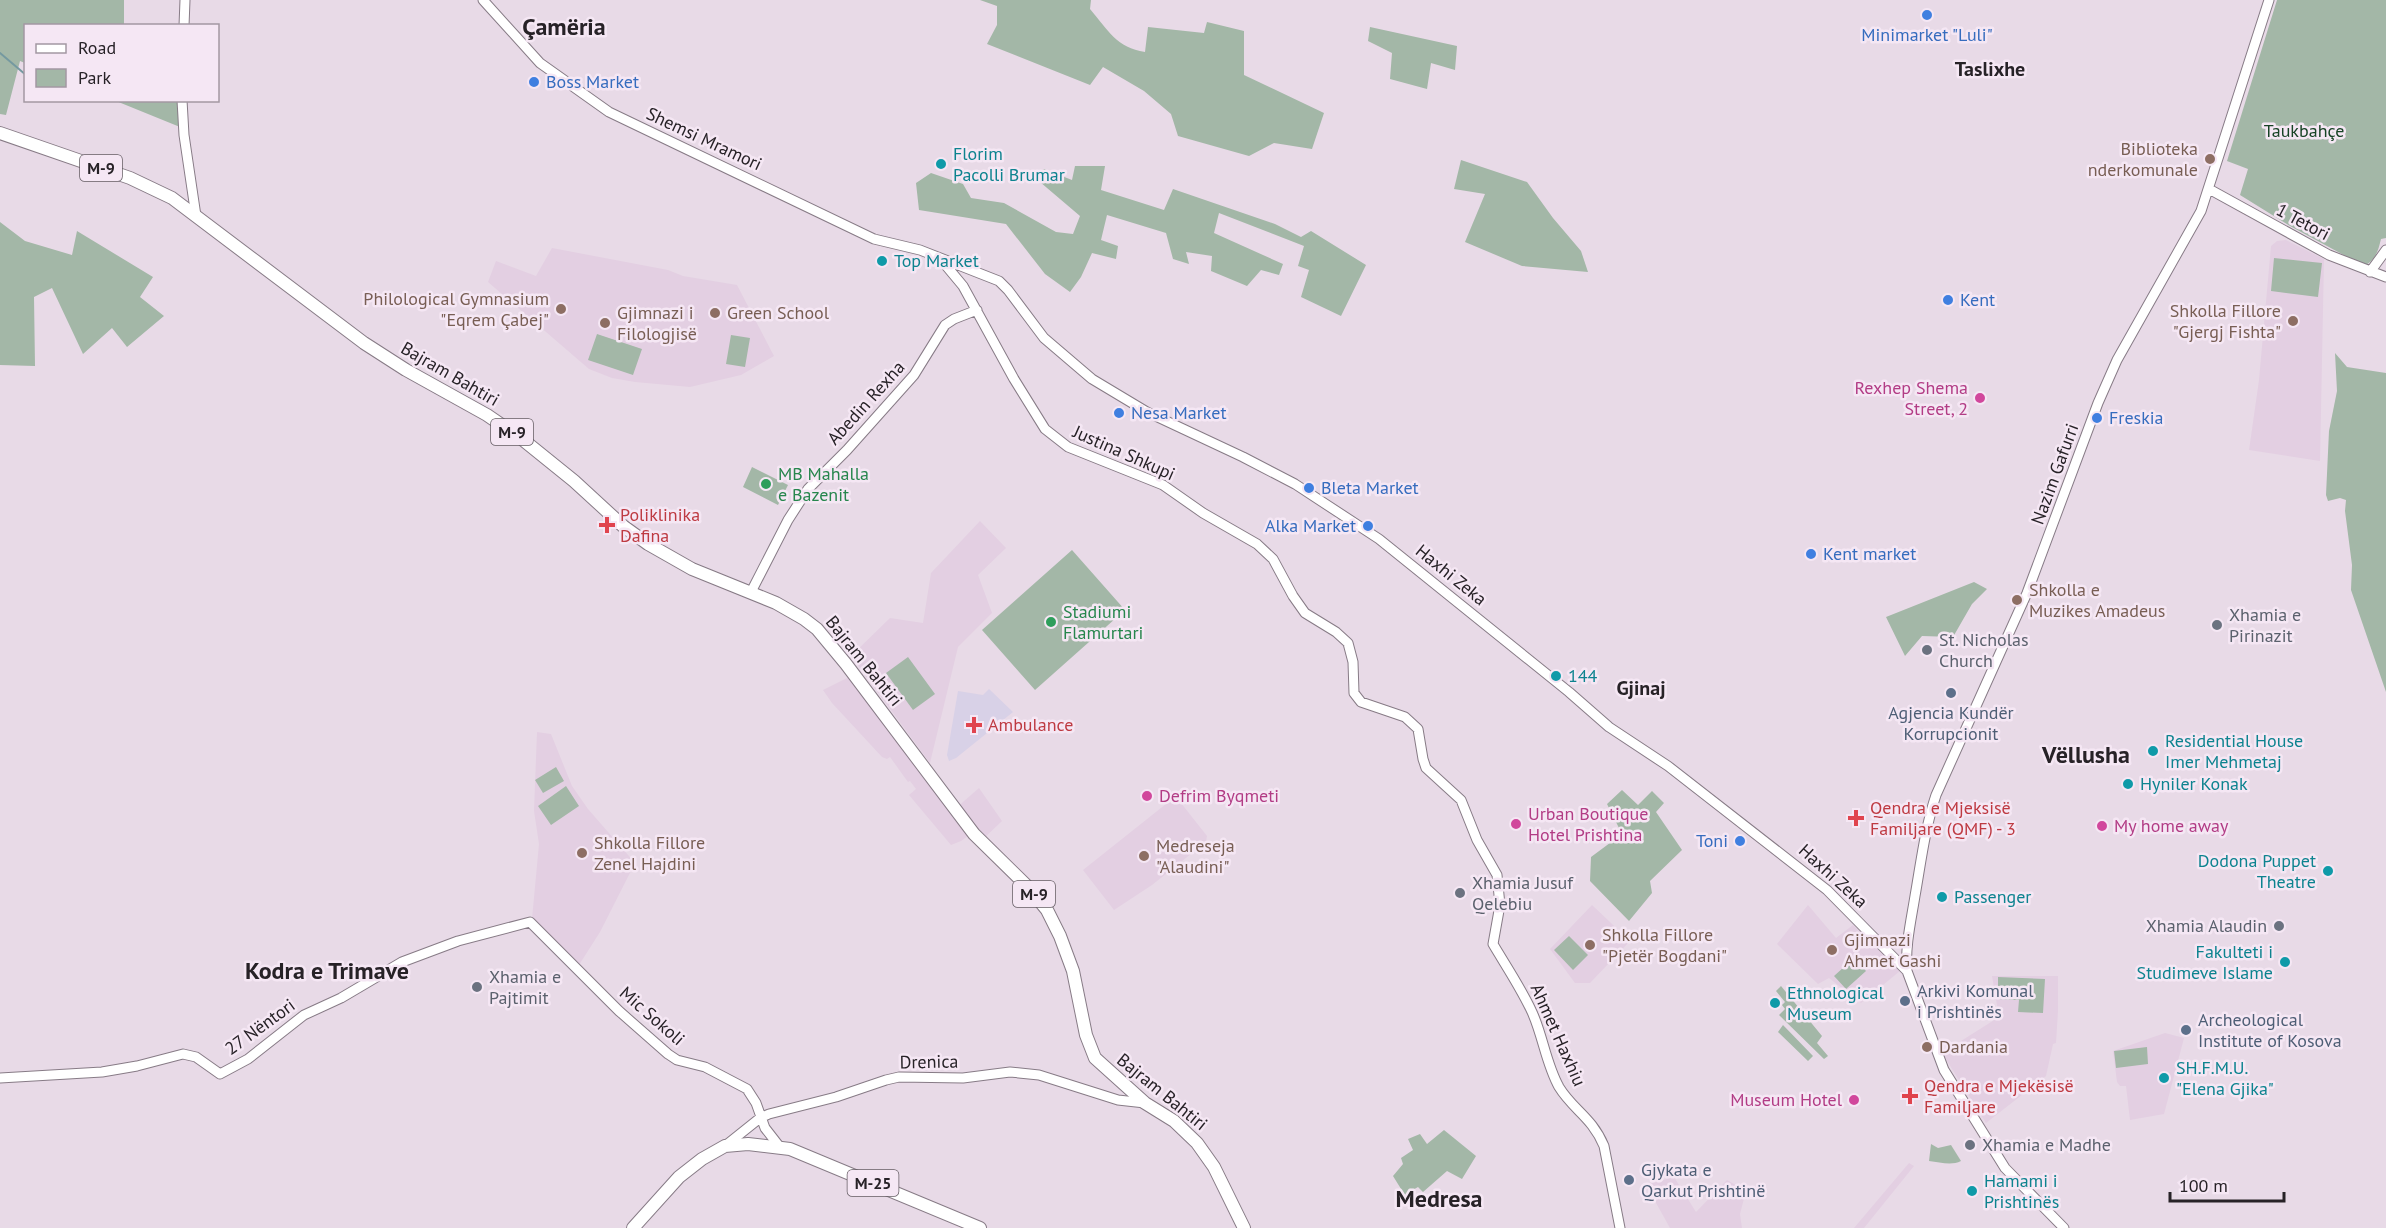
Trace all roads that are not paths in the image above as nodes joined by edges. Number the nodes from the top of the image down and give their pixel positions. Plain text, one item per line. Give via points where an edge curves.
1 (185, 0) edge
2 (483, 0) edge
3 (2269, 0) edge
4 (184, 24) edge
5 (182, 102) edge
6 (0, 133) edge
7 (2209, 189) junction
8 (196, 216) junction
9 (2386, 250) edge
10 (942, 260) junction
11 (2370, 272) junction
12 (2386, 277) edge
13 (978, 310) junction
14 (751, 592) junction
15 (1500, 885) joint
16 (530, 922) joint
17 (1907, 971) junction
18 (0, 1078) edge
19 (1144, 1103) junction
20 (760, 1118) junction
21 (725, 1146) junction
22 (778, 1146) junction
23 (633, 1228) edge
24 (980, 1228) edge
25 (1244, 1228) edge
26 (1620, 1228) edge
27 (2064, 1228) edge

1 - 4 street
2 - 10 street, Shemsi Mramori via 540,63 609,112 874,239 920,250
3 - 7 street, Nazim Gafurri
5 - 8 street
6 - 8 main road, M-9 via 150,186
7 - 11 street, 1 Tetori via 2329,255
7 - 17 street, Nazim Gafurri via 2106,386 2025,600 1936,795 1920,867
8 - 14 main road, Bajram Bahtiri / M-9 via 364,343 522,440 648,543 692,569
9 - 11 street
10 - 13 street, Justina Shkupi
10 - 17 street, Haxhi Zeka via 999,281 1044,338 1092,379 1147,412 1295,484 1398,553 1610,727 1668,765 1803,870
11 - 12 street, 1 Tetori
13 - 14 street, Abedin Rexha via 945,325 914,375 808,489
13 - 15 street, Justina Shkupi via 1037,418 1057,440 1086,456 1162,485 1265,551 1305,613 1347,643 1357,698 1366,705 1413,721 1426,768 1461,800
14 - 19 main road, Bajram Bahtiri / M-9 via 788,609 823,635 974,834 1039,899 1065,947 1095,1058
15 - 26 street, Ahmet Haxhiu via 1493,944 1532,1013 1560,1089 1590,1120 1600,1137
16 - 18 street, 27 Nëntori via 458,941 402,962 304,1015 258,1052 220,1074 195,1057 183,1054 102,1072
16 - 20 street, Mic Sokoli via 668,1054 705,1067 747,1089
17 - 27 street via 1944,1070 2005,1168
19 - 20 street, Drenica via 1118,1100 1039,1075 1010,1072 956,1078 892,1078
19 - 25 main road, Bajram Bahtiri / M-9 via 1173,1121 1197,1143 1214,1167
20 - 21 street, Drenica
20 - 22 street, Mic Sokoli
21 - 22 main road, M-25
21 - 23 main road, M-25 via 689,1168
22 - 24 main road, M-25

